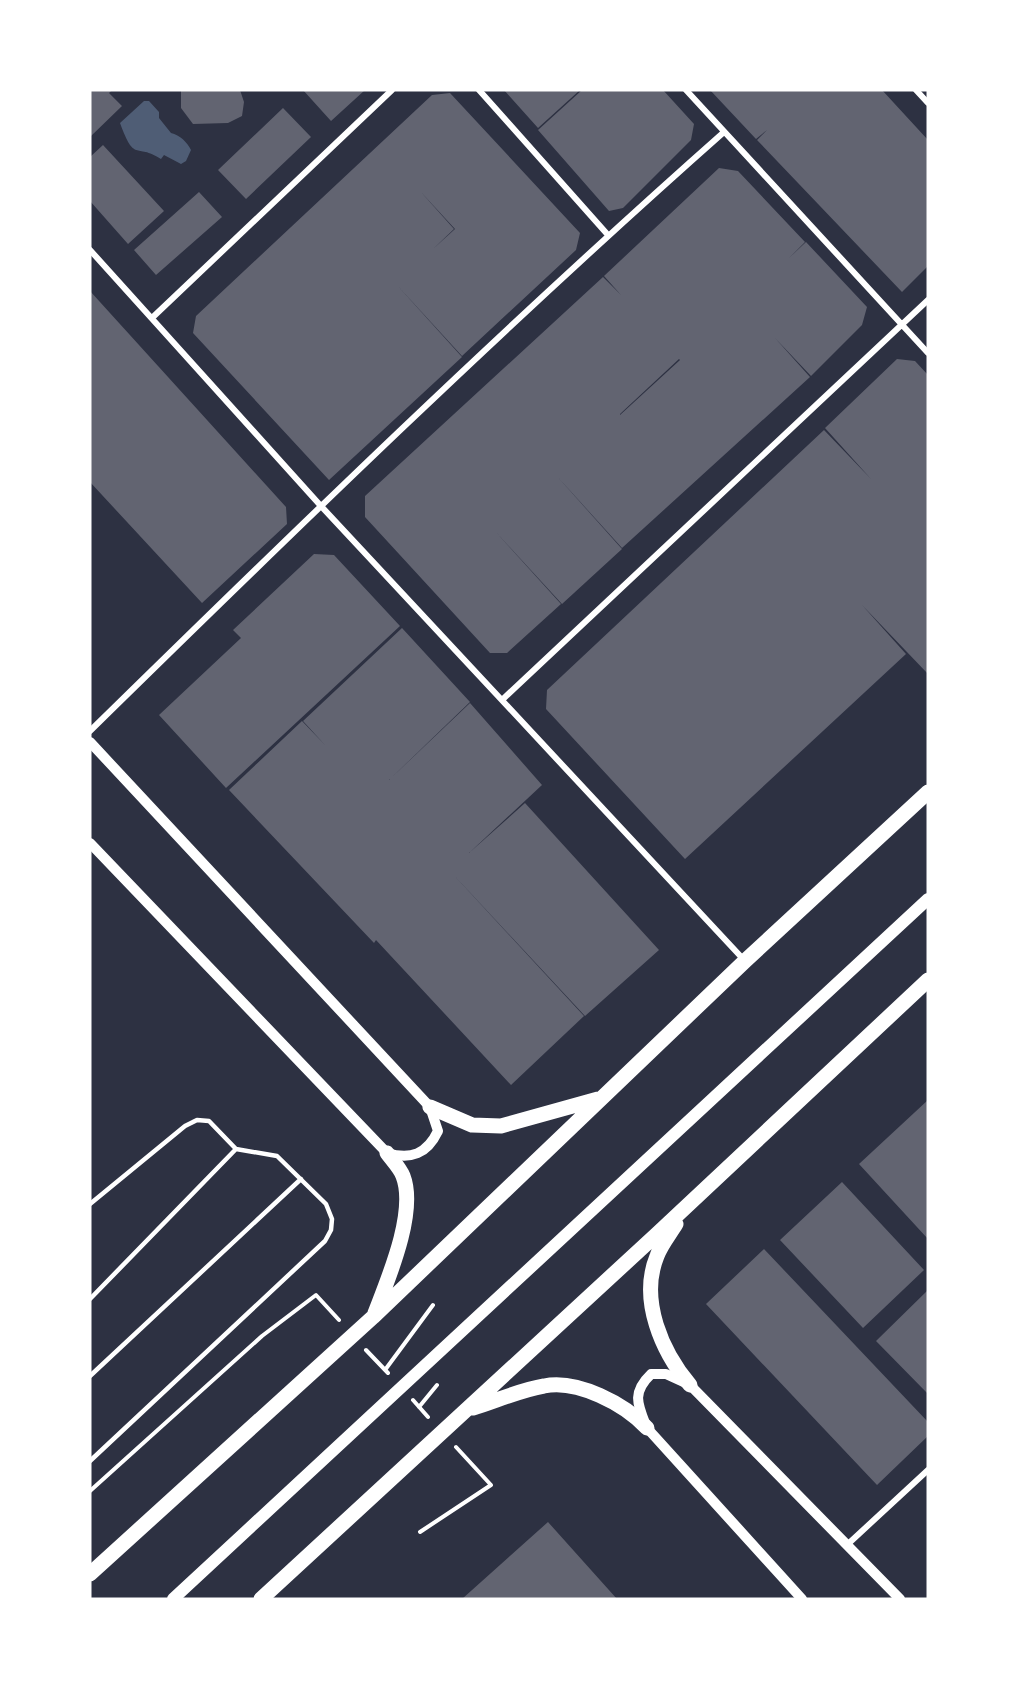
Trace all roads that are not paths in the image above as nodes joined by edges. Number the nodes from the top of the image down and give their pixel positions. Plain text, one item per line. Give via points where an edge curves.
1 (392, 90) edge
2 (479, 90) edge
3 (686, 90) edge
4 (916, 90) edge
5 (928, 103) edge
6 (724, 132) junction
7 (608, 235) junction
8 (90, 250) edge
9 (928, 300) edge
10 (153, 317) junction
11 (903, 325) junction
12 (928, 353) edge
13 (320, 505) junction
14 (502, 700) junction
15 (90, 730) edge
16 (90, 742) edge
17 (928, 792) edge
18 (90, 843) edge
19 (928, 899) edge
20 (746, 961) junction
21 (928, 981) edge
22 (601, 1098) junction
23 (430, 1107) junction
24 (236, 1149) junction
25 (387, 1153) junction
26 (301, 1179) junction
27 (688, 1203) junction
28 (90, 1204) edge
29 (90, 1299) edge
30 (373, 1317) junction
31 (90, 1376) edge
32 (690, 1386) junction
33 (467, 1410) junction
34 (647, 1428) junction
35 (90, 1461) edge
36 (928, 1470) edge
37 (848, 1544) junction
38 (90, 1574) edge
39 (173, 1599) edge
40 (261, 1599) edge
41 (802, 1599) edge
42 (900, 1599) edge

1 - 10 street
2 - 7 street
3 - 6 street
4 - 5 street
6 - 7 street
6 - 11 street
7 - 13 street
8 - 10 street
9 - 11 street
10 - 13 street
11 - 12 street
11 - 14 street
13 - 14 street
13 - 15 street
14 - 20 street
16 - 23 street
17 - 20 main road
18 - 25 street
19 - 39 main road
20 - 22 main road
21 - 27 main road
22 - 23 main road via 501,1126 472,1125
22 - 30 main road
23 - 25 street via 438,1131 431,1146 416,1155 400,1157
24 - 26 lane via 278,1156
24 - 28 lane via 209,1121 197,1120
24 - 29 lane
25 - 30 main road via 403,1176 407,1200 391,1271
26 - 31 lane
26 - 35 lane via 326,1204 332,1219 325,1241
27 - 32 main road via 657,1256 652,1310 674,1367
27 - 33 main road
30 - 38 main road
32 - 34 street via 666,1374 651,1374 639,1389 638,1404
32 - 37 street
33 - 34 main road via 557,1384 605,1396
33 - 40 main road
34 - 41 street
36 - 37 street
37 - 42 street

